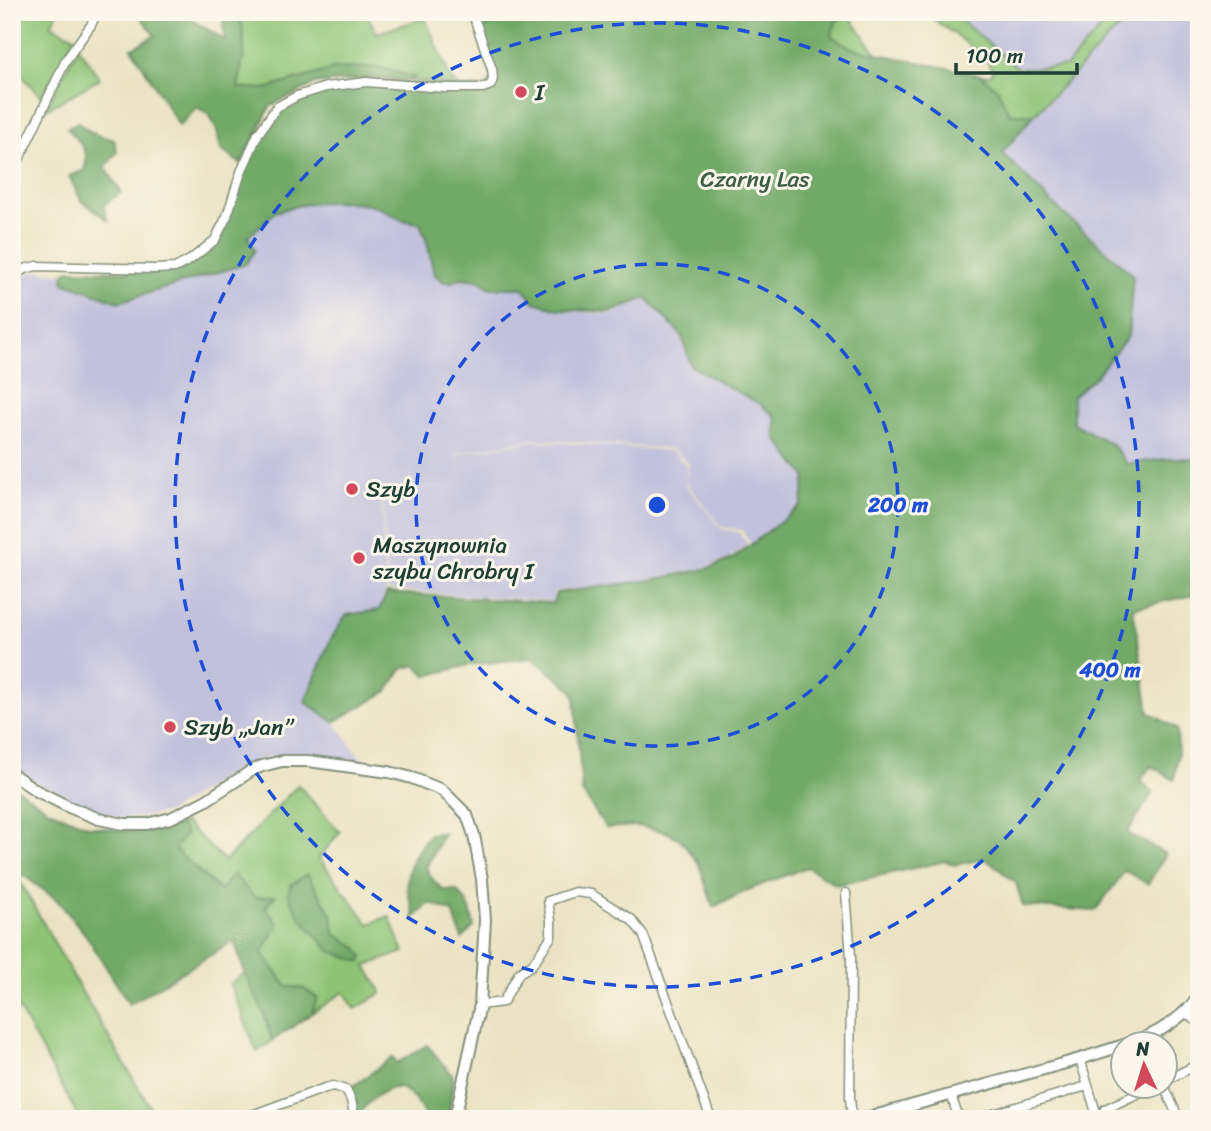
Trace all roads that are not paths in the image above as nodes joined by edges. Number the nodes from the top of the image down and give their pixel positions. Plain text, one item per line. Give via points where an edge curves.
1 (97, 12) edge
2 (472, 12) edge
3 (13, 172) edge
4 (12, 275) edge
5 (12, 774) edge
6 (846, 892) dead end
7 (1199, 997) edge
8 (480, 1005) junction
9 (1186, 1013) junction
10 (1199, 1023) edge
11 (1160, 1030) edge
12 (1110, 1049) edge
13 (1080, 1059) junction
14 (1199, 1064) edge
15 (1180, 1073) edge
16 (1087, 1086) junction
17 (951, 1095) junction
18 (1124, 1100) edge
19 (1170, 1100) edge
20 (241, 1119) edge
21 (355, 1119) edge
22 (456, 1119) edge
23 (711, 1119) edge
24 (852, 1119) edge
25 (863, 1119) edge
26 (959, 1119) edge
27 (976, 1119) edge
28 (1098, 1119) edge
29 (1109, 1119) edge
30 (1179, 1119) edge

1 - 3 street via 66,60
2 - 4 street via 492,69 491,85 445,88 366,82 326,87 277,107 258,134 215,240 190,260 175,268 155,269 37,266
5 - 8 main road via 69,807 124,824 171,818 251,771 282,761 389,772 442,790 467,815 482,879 485,920
6 - 24 street
7 - 9 main road
8 - 22 main road
8 - 23 street via 503,1002 519,974 532,965 551,937 548,901 575,892 591,894 631,919 643,934
9 - 10 street
9 - 11 main road
12 - 13 main road
13 - 16 street
13 - 17 main road
14 - 15 street
16 - 27 street
16 - 28 street
17 - 25 main road
17 - 26 street
18 - 29 street via 1105,1109
19 - 30 street
20 - 21 street via 333,1086 346,1090

